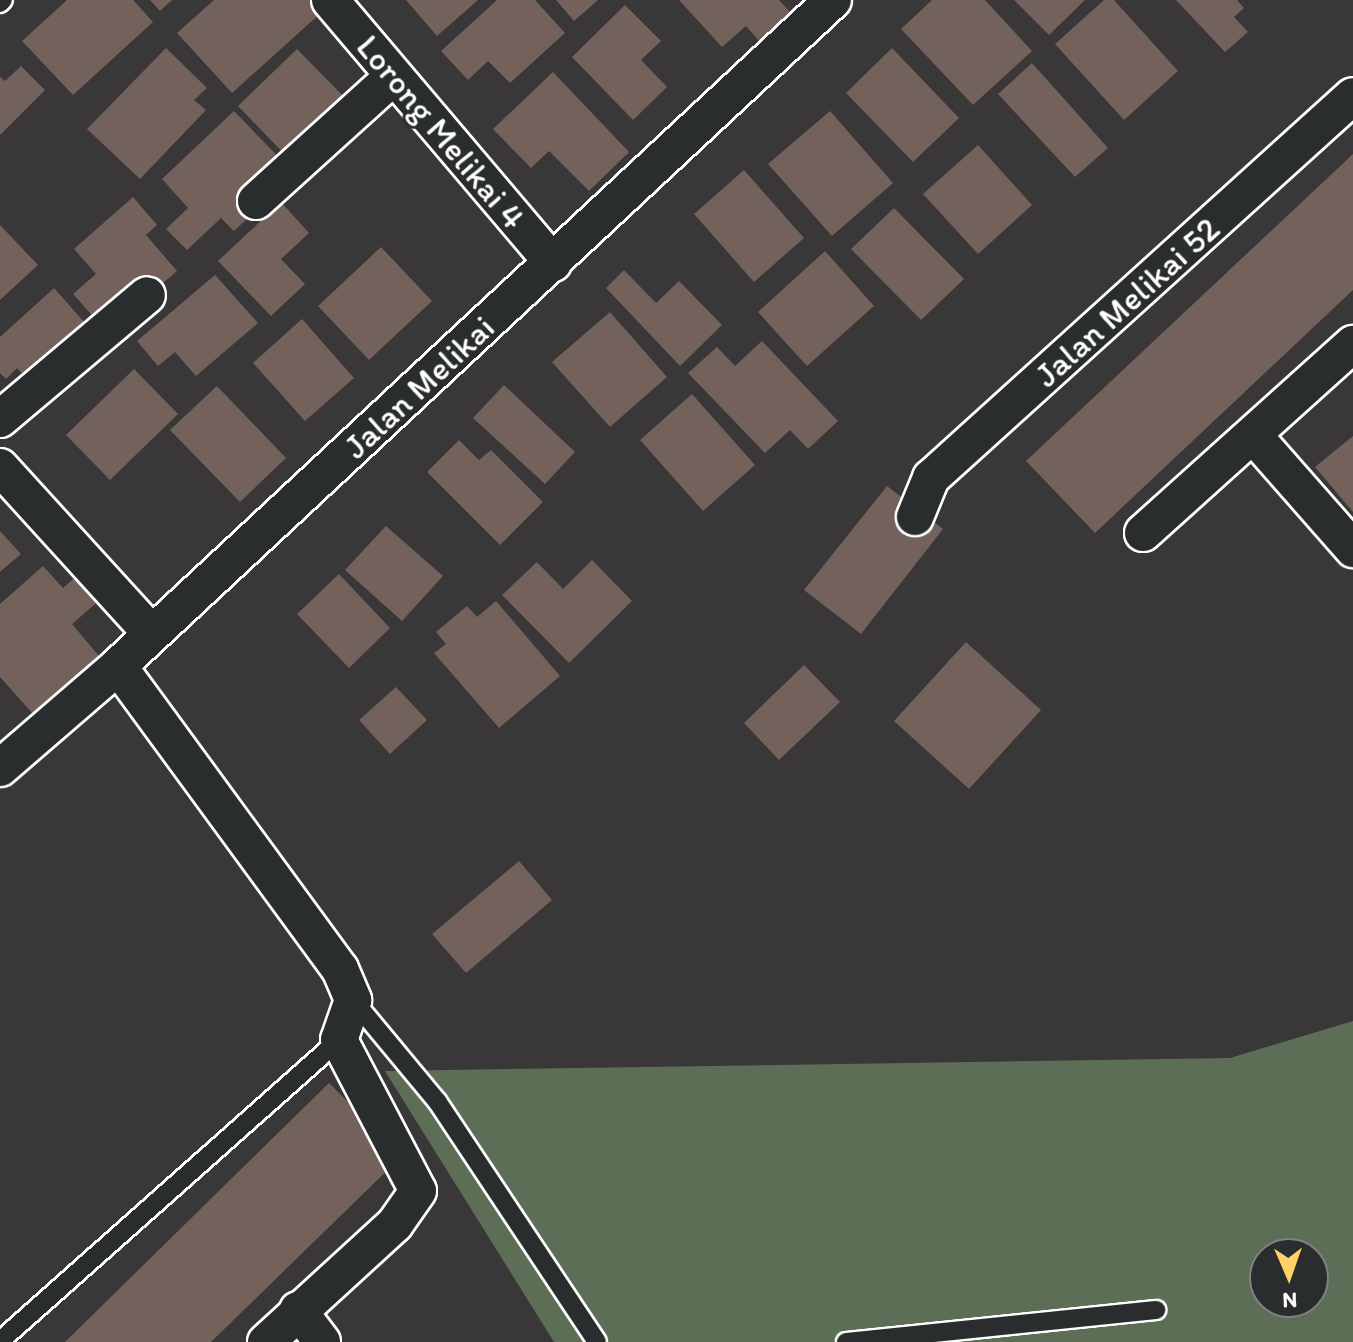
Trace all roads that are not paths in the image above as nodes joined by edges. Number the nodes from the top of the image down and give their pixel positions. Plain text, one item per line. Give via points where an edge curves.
1 (330, 0) edge
2 (833, 0) edge
3 (394, 76) junction
4 (1353, 96) edge
5 (256, 201) dead end
6 (553, 263) junction
7 (147, 295) dead end
8 (1353, 344) edge
9 (0, 419) edge
10 (1253, 435) junction
11 (0, 467) edge
12 (915, 517) dead end
13 (1143, 533) dead end
14 (1353, 549) edge
15 (151, 633) junction
16 (118, 666) junction
17 (0, 768) edge
18 (353, 1000) junction
19 (339, 1040) junction
20 (298, 1310) junction
21 (1156, 1310) dead end
22 (0, 1341) edge
23 (266, 1342) edge
24 (322, 1342) edge
25 (597, 1342) edge
26 (846, 1342) edge

1 - 3 street, Lorong Melikai 4
2 - 6 street, Jalan Melikai
3 - 5 street
3 - 6 street, Lorong Melikai 4
4 - 12 street, Jalan Melikai 52 via 931,478
6 - 15 street, Jalan Melikai
7 - 9 street
8 - 10 street
10 - 13 street
10 - 14 street
11 - 15 street
15 - 16 street, Jalan Melikai
16 - 17 street, Jalan Melikai
16 - 18 street via 340,969
18 - 19 street
18 - 25 lane via 437,1101
19 - 20 street via 418,1191 395,1224
19 - 22 lane
20 - 23 street
20 - 24 street
21 - 26 lane

